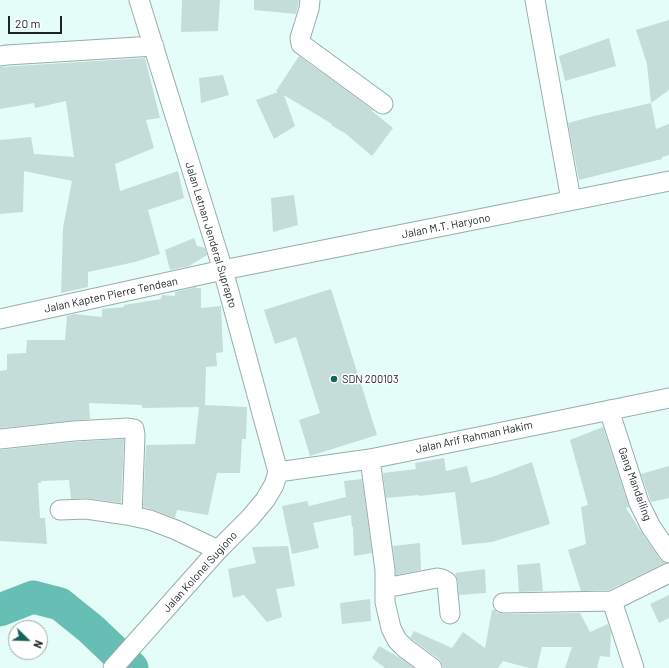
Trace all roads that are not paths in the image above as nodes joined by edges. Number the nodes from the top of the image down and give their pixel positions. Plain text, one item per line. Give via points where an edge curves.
1 (139, 0) edge
2 (310, 0) edge
3 (535, 0) edge
4 (154, 46) junction
5 (0, 56) edge
6 (383, 104) dead end
7 (669, 181) edge
8 (571, 200) junction
9 (223, 270) junction
10 (0, 319) edge
11 (669, 398) edge
12 (609, 410) junction
13 (0, 439) edge
14 (370, 459) junction
15 (278, 472) junction
16 (60, 510) dead end
17 (132, 516) junction
18 (218, 550) junction
19 (669, 553) edge
20 (669, 573) edge
21 (385, 588) junction
22 (612, 601) junction
23 (503, 603) dead end
24 (450, 614) dead end
25 (113, 668) edge
26 (432, 668) edge
27 (634, 668) edge

1 - 4 street, Jalan Letnan Jenderal Suprapto
2 - 6 street via 300,38 301,44
3 - 8 street
4 - 5 street
4 - 9 street, Jalan Letnan Jenderal Suprapto
7 - 8 street, Jalan M.T. Haryono
8 - 9 street, Jalan M.T. Haryono
9 - 10 street, Jalan Kapten Pierre Tendean
9 - 15 street, Jalan Letnan Jenderal Suprapto
11 - 12 street, Jalan Arif Rahman Hakim
12 - 14 street, Jalan Arif Rahman Hakim
12 - 19 street, Gang Mandailing via 639,503 651,527
13 - 17 street via 74,430 134,429
14 - 15 street, Jalan Arif Rahman Hakim
14 - 21 street via 385,570
15 - 18 street, Jalan Kolonel Sugiono via 265,500
16 - 17 street via 86,509
17 - 18 street via 176,530
18 - 25 street, Jalan Kolonel Sugiono
20 - 22 street
21 - 24 street via 442,579 447,582
21 - 26 street via 387,614 394,634 405,648
22 - 23 street
22 - 27 street

